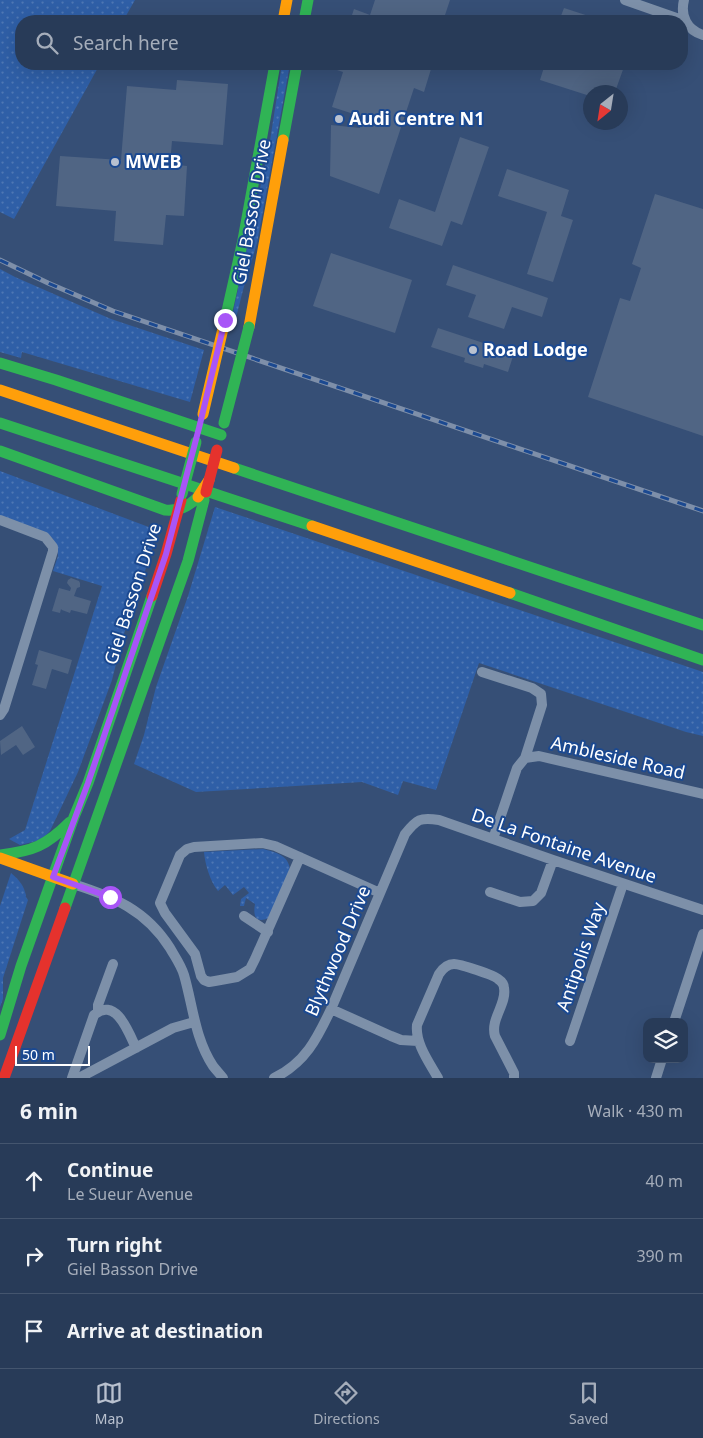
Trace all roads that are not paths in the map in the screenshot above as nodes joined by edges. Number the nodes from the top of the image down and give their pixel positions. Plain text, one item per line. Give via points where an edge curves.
1 (287, 0) edge
2 (308, 0) edge
3 (625, 0) edge
4 (684, 0) edge
5 (284, 15) edge
6 (305, 15) edge
7 (668, 15) edge
8 (684, 15) edge
9 (688, 25) edge
10 (703, 35) edge
11 (274, 70) edge
12 (296, 70) edge
13 (0, 363) edge
14 (0, 390) edge
15 (0, 423) edge
16 (199, 428) junction
17 (220, 435) junction
18 (0, 451) edge
19 (201, 498) junction
20 (178, 510) junction
21 (0, 520) edge
22 (703, 625) edge
23 (703, 660) edge
24 (482, 672) dead end
25 (0, 714) edge
26 (525, 758) junction
27 (703, 794) edge
28 (74, 816) junction
29 (414, 823) joint
30 (493, 839) junction
31 (0, 856) edge
32 (300, 857) junction
33 (553, 860) junction
34 (53, 877) junction
35 (73, 884) junction
36 (623, 884) junction
37 (380, 892) junction
38 (490, 892) dead end
39 (703, 910) edge
40 (244, 916) dead end
41 (268, 932) junction
42 (703, 934) edge
43 (113, 964) dead end
44 (332, 1009) junction
45 (98, 1012) junction
46 (675, 1018) edge
47 (194, 1022) junction
48 (0, 1035) edge
49 (418, 1041) junction
50 (570, 1041) dead end
51 (136, 1048) junction
52 (661, 1063) edge
53 (213, 1066) junction
54 (4, 1078) edge
55 (72, 1078) edge
56 (79, 1078) edge
57 (216, 1078) edge
58 (223, 1078) edge
59 (274, 1078) edge
60 (438, 1078) edge
61 (514, 1078) edge
62 (656, 1078) edge

1 - 5 main road
2 - 6 main road
3 - 7 street
4 - 8 street
9 - 10 street
11 - 16 main road, Giel Basson Drive, bridge via 243,240
12 - 17 main road, Giel Basson Drive, bridge via 249,327
13 - 16 main road
14 - 22 main road
15 - 23 main road via 409,558
16 - 17 main road
16 - 20 main road, Giel Basson Drive, bridge
17 - 19 main road, Giel Basson Drive, bridge
18 - 20 main road via 163,509
19 - 20 main road
19 - 35 main road via 185,570
20 - 28 main road, Giel Basson Drive via 166,554
21 - 25 street via 45,537 53,547 4,710
24 - 26 street, Ambleside Road via 542,694 542,705
26 - 27 street, Ambleside Road via 539,756
26 - 30 street, Ambleside Road via 517,768
28 - 31 main road via 43,846
28 - 34 main road, Giel Basson Drive
29 - 30 street, De La Fontaine Avenue via 426,818 439,820
29 - 37 street, Blythwood Drive via 405,834
30 - 33 street, De La Fontaine Avenue
31 - 34 main road
32 - 37 street
32 - 41 street
32 - 41 street via 262,843 194,847 180,855 162,896 161,907 195,954 202,976 208,982 237,977 250,969
33 - 36 street, De La Fontaine Avenue
33 - 38 street via 540,893 532,901 520,902
34 - 35 main road
34 - 48 main road, Giel Basson Drive via 20,966
35 - 47 street via 132,908 164,938 181,966
35 - 54 main road
36 - 39 street, De La Fontaine Avenue
36 - 50 street, Antipolis Way
37 - 44 street, Blythwood Drive
40 - 41 street
42 - 46 street
43 - 45 street
44 - 49 street via 401,1040
44 - 59 street, Blythwood Drive via 318,1037 302,1058
45 - 51 street via 108,1010 118,1015
45 - 55 street via 94,1014
47 - 51 street via 173,1028
47 - 53 street
49 - 60 street
49 - 61 street via 416,1025 442,969 456,964 494,976 505,990 493,1031
51 - 56 street
52 - 62 street
53 - 57 street
53 - 58 street

